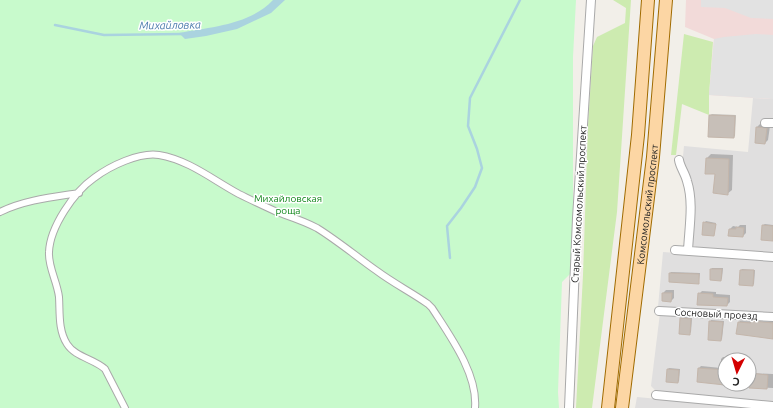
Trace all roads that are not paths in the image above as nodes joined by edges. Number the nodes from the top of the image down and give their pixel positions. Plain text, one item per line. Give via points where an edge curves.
1 (591, 0) edge
2 (648, 0) edge
3 (666, 0) edge
4 (679, 160) dead end
5 (79, 193) junction
6 (0, 212) edge
7 (675, 250) dead end
8 (688, 251) junction
9 (773, 256) edge
10 (659, 311) dead end
11 (773, 317) edge
12 (656, 395) dead end
13 (773, 406) edge
14 (125, 408) edge
15 (475, 408) edge
16 (569, 408) edge
17 (608, 408) edge
18 (622, 408) edge

1 - 16 street, Старый Комсомольский проспект
2 - 17 main road, Комсомольский проспект via 638,135
3 - 18 main road, Комсомольский проспект via 653,157
4 - 8 street via 687,181 691,205
5 - 6 street via 49,197
5 - 14 street via 59,221 52,235 49,251 49,260 58,287 61,330 72,350 105,369
5 - 15 street via 94,178 121,163 138,157 159,155 192,165 256,202 318,229 432,308 466,366 473,385
7 - 8 street
8 - 9 street
10 - 11 street, Сосновый проезд
12 - 13 street

